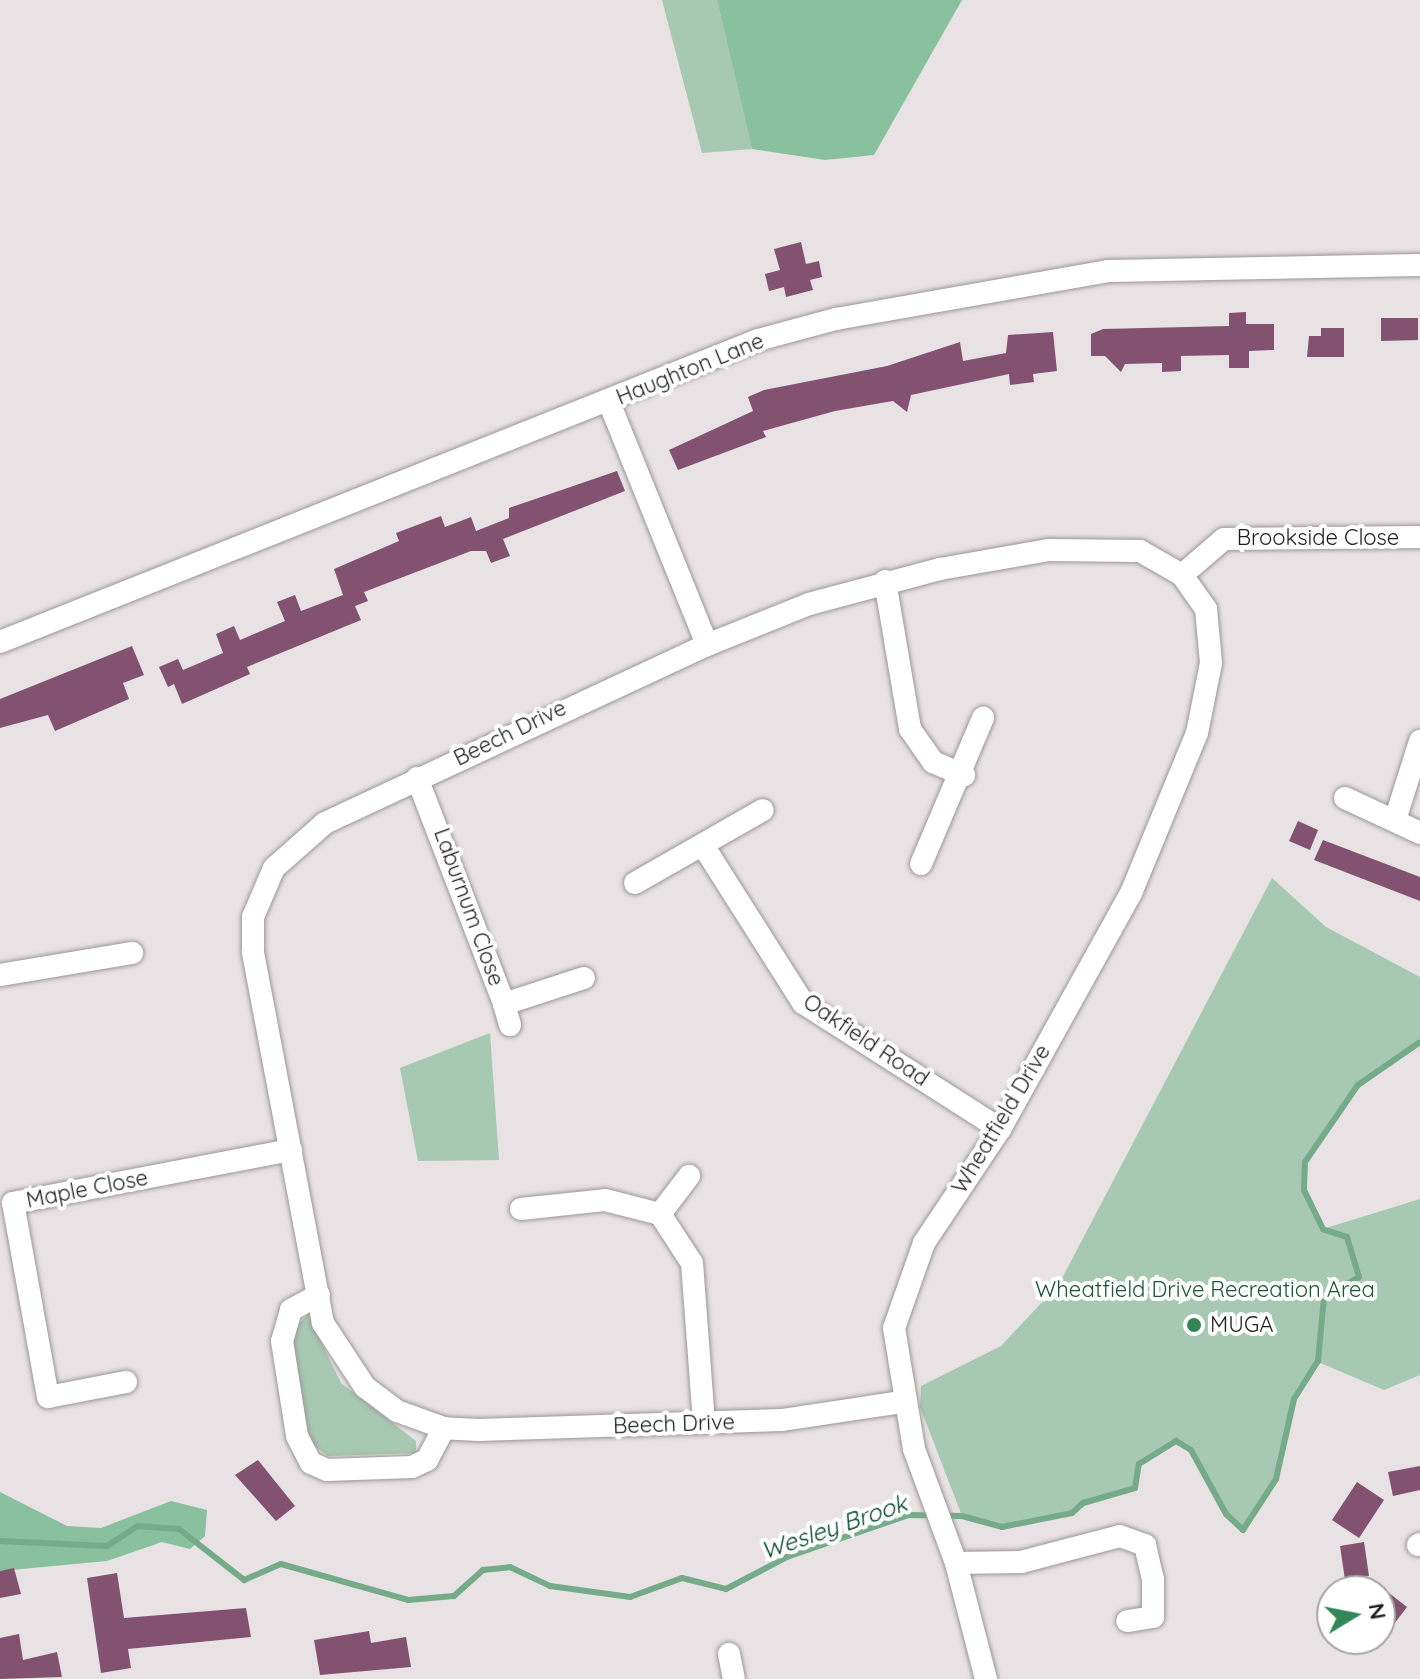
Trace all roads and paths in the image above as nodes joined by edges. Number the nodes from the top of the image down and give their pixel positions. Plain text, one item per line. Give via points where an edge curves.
1 (1420, 265) edge
2 (609, 402) junction
3 (1420, 537) edge
4 (1182, 575) junction
5 (885, 581) junction
6 (0, 642) edge
7 (707, 645) junction
8 (983, 718) dead end
9 (1420, 741) edge
10 (964, 775) junction
11 (417, 778) junction
12 (1345, 798) dead end
13 (763, 810) dead end
14 (1395, 820) junction
15 (1420, 833) edge
16 (704, 847) junction
17 (921, 864) dead end
18 (635, 883) dead end
19 (132, 953) dead end
20 (0, 975) edge
21 (584, 978) dead end
22 (1000, 1129) junction
23 (291, 1150) junction
24 (689, 1176) dead end
25 (521, 1209) dead end
26 (660, 1214) junction
27 (319, 1295) junction
28 (126, 1382) dead end
29 (902, 1402) junction
30 (704, 1423) junction
31 (444, 1428) junction
32 (956, 1563) junction
33 (1127, 1621) dead end
34 (729, 1654) dead end
35 (734, 1679) edge
36 (986, 1679) edge

1 - 2 street, Haughton Lane via 1108,271 836,319 758,340
2 - 6 street, Haughton Lane
2 - 7 street
3 - 4 street, Brookside Close via 1224,539
4 - 5 street, Beech Drive via 1140,551 1095,546
4 - 22 street, Wheatfield Drive via 1206,609 1211,641 1206,696 1182,780 1131,893
5 - 7 street, Beech Drive
5 - 10 street via 910,729 933,762
7 - 11 street, Beech Drive
8 - 10 street
9 - 14 street
10 - 17 street
11 - 21 street, Laburnum Close via 507,1015
11 - 23 street, Beech Drive via 292,846 253,917 253,951
12 - 14 street
13 - 16 street
14 - 15 street
16 - 18 street
16 - 22 street, Oakfield Road via 803,1003
19 - 20 street
22 - 29 street, Wheatfield Drive via 908,1273 894,1328
23 - 27 street, Beech Drive
23 - 28 street, Maple Close via 13,1203 48,1397
24 - 26 street
25 - 26 street via 605,1200
26 - 30 street via 695,1274
27 - 31 street, Beech Drive via 338,1354 365,1387 397,1411
27 - 31 street via 291,1310 282,1341 297,1436 311,1463 327,1470 412,1467 433,1453
29 - 30 street, Beech Drive
29 - 32 street, Wheatfield Drive
30 - 31 street, Beech Drive
32 - 33 street via 1021,1562 1120,1536 1145,1545 1153,1579 1153,1617
32 - 36 street, Wheatfield Drive
34 - 35 street

